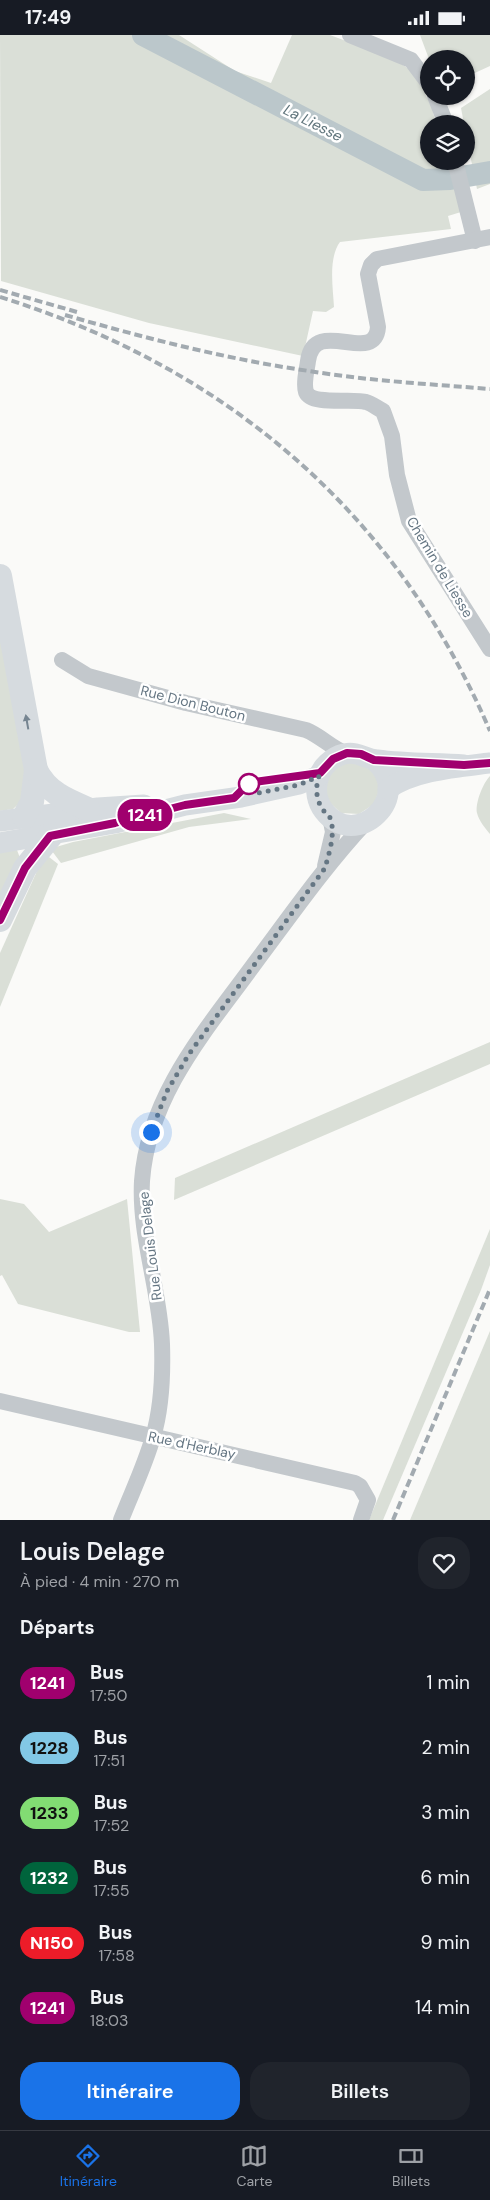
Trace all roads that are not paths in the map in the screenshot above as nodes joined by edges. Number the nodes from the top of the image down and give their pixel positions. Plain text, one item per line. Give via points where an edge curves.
1 (350, 35) edge
2 (420, 72) edge
3 (458, 172) edge
4 (482, 239) edge
5 (0, 576) edge
6 (490, 649) edge
7 (62, 660) dead end
8 (325, 743) junction
9 (347, 753) junction
10 (374, 760) junction
11 (479, 764) edge
12 (36, 770) junction
13 (322, 771) junction
14 (388, 789) junction
15 (241, 797) junction
16 (185, 805) junction
17 (88, 809) junction
18 (325, 810) junction
19 (366, 822) junction
20 (13, 829) edge
21 (325, 868) junction
22 (0, 920) edge
23 (0, 1401) edge
24 (153, 1437) junction
25 (364, 1513) edge
26 (120, 1520) edge

1 - 2 street via 411,60
3 - 4 street, Chemin de Liesse
4 - 6 street, Chemin de Liesse via 377,259 368,274 378,334 374,340 356,344 319,341 308,357 305,383 306,391 320,400 365,402 383,411 392,435 397,475 409,521
12 -> 5 highway
7 - 8 street, Rue Dion Bouton via 88,676 186,703 306,730
8 - 9 street, Rue Dion Bouton
8 - 13 street via 329,755
9 - 10 main road via 361,754
9 - 13 main road via 333,759
10 - 11 main road
10 - 14 main road via 384,771
11 - 14 main road via 403,780
12 - 17 highway via 54,793
12 - 20 highway via 32,802
13 - 15 main road via 299,785
13 - 18 main road via 316,790
14 - 19 main road via 382,809
15 - 16 main road
15 - 18 main road via 302,794
16 - 17 main road
16 - 20 main road via 115,823
17 - 20 main road
18 - 19 main road via 347,825
18 - 21 street via 333,832
19 - 21 street, Rue Louis Delage
20 - 22 highway via 25,868
21 - 24 street, Rue Louis Delage via 189,1054 167,1091 152,1128 144,1165 142,1196 162,1343 162,1388
23 - 24 street, Rue d'Herblay
24 - 25 street, Rue d'Herblay via 355,1483 366,1493
24 - 26 street, Rue Louis Delage

